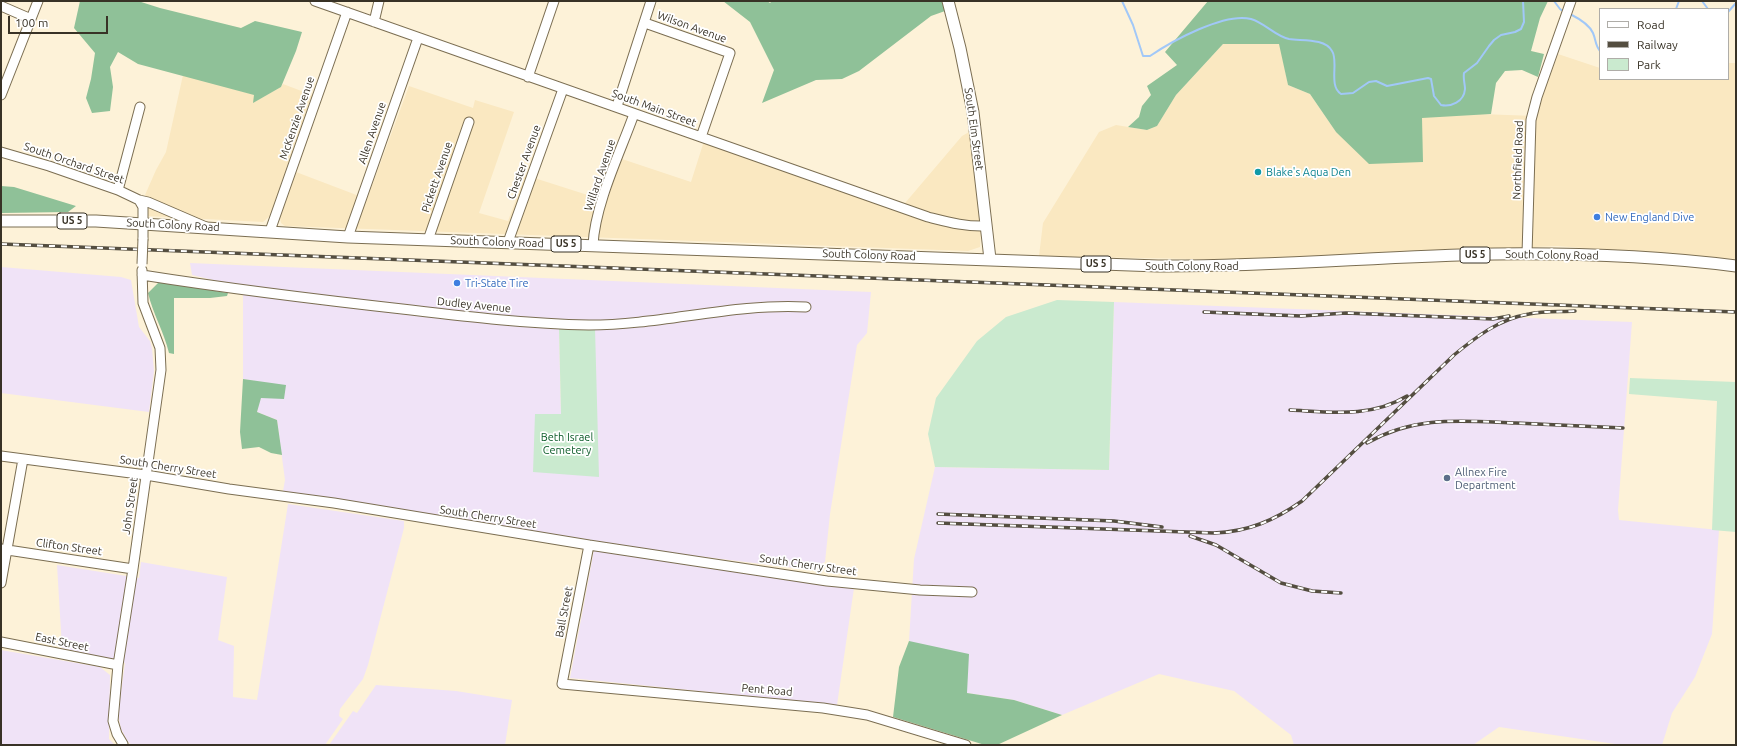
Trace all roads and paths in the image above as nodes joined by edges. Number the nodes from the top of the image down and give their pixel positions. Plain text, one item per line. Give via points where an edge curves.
1 (38, 1) edge
2 (315, 1) edge
3 (379, 1) edge
4 (554, 1) edge
5 (651, 1) edge
6 (948, 1) edge
7 (1, 6) edge
8 (1568, 9) edge
9 (347, 12) junction
10 (31, 19) junction
11 (374, 22) junction
12 (645, 23) junction
13 (418, 38) junction
14 (528, 77) junction
15 (563, 89) junction
16 (1, 95) edge
17 (616, 106) junction
18 (140, 107) dead end
19 (634, 114) junction
20 (469, 122) dead end
21 (700, 137) junction
22 (1, 152) edge
23 (118, 190) junction
24 (139, 200) junction
25 (1, 221) edge
26 (143, 223) junction
27 (986, 226) junction
28 (206, 227) junction
29 (270, 231) junction
30 (348, 237) junction
31 (428, 240) junction
32 (508, 242) junction
33 (593, 245) junction
34 (1528, 254) junction
35 (990, 259) junction
36 (1736, 266) edge
37 (142, 275) junction
38 (806, 307) dead end
39 (1, 456) edge
40 (23, 459) junction
41 (146, 475) junction
42 (589, 546) junction
43 (4, 550) edge
44 (133, 569) junction
45 (1, 583) edge
46 (972, 592) dead end
47 (1, 642) edge
48 (118, 665) junction
49 (562, 684) joint
50 (123, 744) dead end
51 (966, 745) edge

1 - 10 street
2 - 9 street, South Main Street
3 - 11 street
4 - 14 street
5 - 12 street
6 - 27 main road, South Elm Street via 973,112
7 - 10 street
8 - 34 street, Northfield Road via 1536,97 1531,120
9 - 11 street, South Main Street
9 - 29 street, McKenzie Avenue
10 - 16 street
11 - 13 street, South Main Street
12 - 17 street
12 - 21 street, Wilson Avenue via 730,53
13 - 14 street, South Main Street
13 - 30 street, Allen Avenue
14 - 15 street, South Main Street
15 - 17 street, South Main Street
15 - 32 street, Chester Avenue
17 - 19 street, South Main Street
18 - 23 street
19 - 21 street, South Main Street
19 - 33 street, Willard Avenue via 602,200 593,234
20 - 31 street, Pickett Avenue
21 - 27 street, South Main Street via 928,217 951,223
22 - 23 street, South Orchard Street
23 - 24 street, South Orchard Street
24 - 26 street via 143,207
24 - 28 street, South Orchard Street
25 - 26 main road, South Colony Road / US 5
26 - 28 main road, South Colony Road / US 5
26 - 37 street, John Street, bridge
27 - 35 main road, South Elm Street
28 - 29 main road, South Colony Road / US 5
29 - 30 main road, South Colony Road / US 5
30 - 31 main road, South Colony Road / US 5
31 - 32 main road, South Colony Road / US 5
32 - 33 main road, South Colony Road / US 5
33 - 35 main road, South Colony Road / US 5
34 - 35 main road, South Colony Road / US 5 via 1219,266
34 - 36 main road, South Colony Road / US 5 via 1622,256
37 - 38 street, Dudley Avenue via 314,300 558,324 618,324 751,308
37 - 41 street, John Street via 143,304 160,348 161,360
39 - 40 street, South Cherry Street
40 - 41 street, South Cherry Street
40 - 43 street
41 - 42 street, South Cherry Street via 334,503
41 - 44 street, John Street
42 - 46 street, South Cherry Street via 831,581 920,590
42 - 49 street, Ball Street
43 - 44 street, Clifton Street
43 - 45 street
44 - 48 street, John Street
47 - 48 street, East Street
48 - 50 street, John Street via 114,721
49 - 51 street, Pent Road via 823,708 867,715

